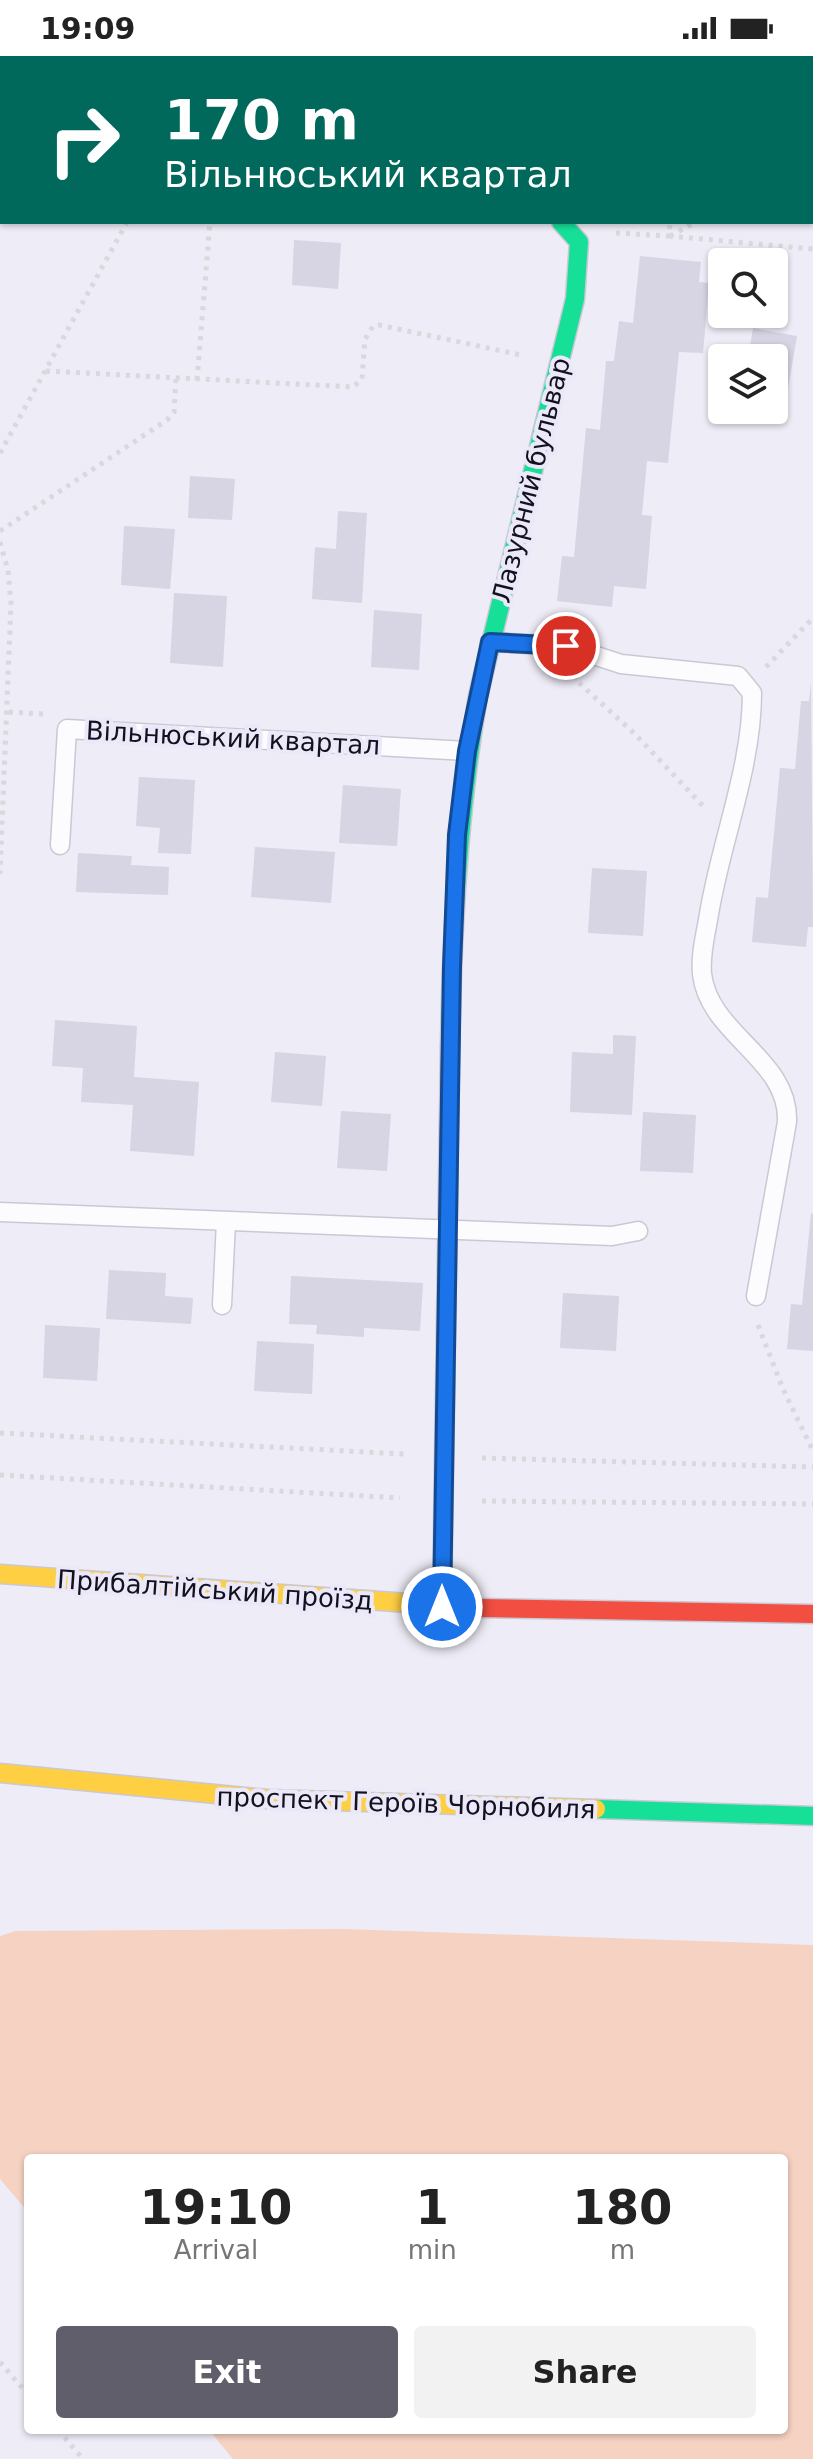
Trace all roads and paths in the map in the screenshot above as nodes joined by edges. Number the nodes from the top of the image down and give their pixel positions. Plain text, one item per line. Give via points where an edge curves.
1 (126, 224) edge
2 (210, 224) edge
3 (563, 224) edge
4 (670, 224) edge
5 (692, 224) edge
6 (669, 236) junction
7 (579, 242) junction
8 (813, 249) edge
9 (561, 363) junction
10 (46, 371) junction
11 (176, 378) junction
12 (197, 380) junction
13 (0, 453) edge
14 (0, 531) edge
15 (0, 542) edge
16 (813, 618) edge
17 (490, 642) junction
18 (577, 682) dead end
19 (747, 683) junction
20 (467, 751) junction
21 (728, 832) junction
22 (60, 845) dead end
23 (0, 874) edge
24 (0, 1212) edge
25 (226, 1221) junction
26 (447, 1230) junction
27 (638, 1231) dead end
28 (756, 1296) joint
29 (222, 1305) dead end
30 (813, 1451) edge
31 (0, 1574) edge
32 (442, 1607) junction
33 (813, 1614) edge
34 (0, 1773) edge
35 (813, 1816) edge
36 (0, 2362) edge
37 (24, 2390) edge
38 (61, 2434) edge
39 (83, 2459) edge

1 - 10 path
2 - 12 path
3 - 7 street
4 - 6 path
5 - 6 path
6 - 7 path via 607,233
6 - 8 path
7 - 9 street, Лазурний бульвар via 575,299
9 - 12 path via 379,325 365,339 362,379 353,387
9 - 17 street, Лазурний бульвар
10 - 11 path
10 - 13 path
11 - 12 path
11 - 14 path via 174,412 167,420
15 - 23 path via 11,590
16 - 19 path
17 - 19 lane via 579,648 621,664 738,676
17 - 20 street, Лазурний бульвар
18 - 21 path
19 - 21 lane via 752,705
20 - 22 lane, Вільнюський квартал via 67,729
20 - 26 street, Лазурний бульвар via 454,904
21 - 28 lane via 703,948 704,984 719,1014 780,1085 788,1108
24 - 25 lane
25 - 26 lane
25 - 29 lane
26 - 27 lane via 612,1236
26 - 32 street, Лазурний бульвар
28 - 30 path via 760,1331
31 - 32 street, Прибалтійський проїзд
32 - 33 street, Прибалтійський проїзд
34 - 35 street, проспект Героїв Чорнобиля via 267,1799
36 - 37 path
38 - 39 path

